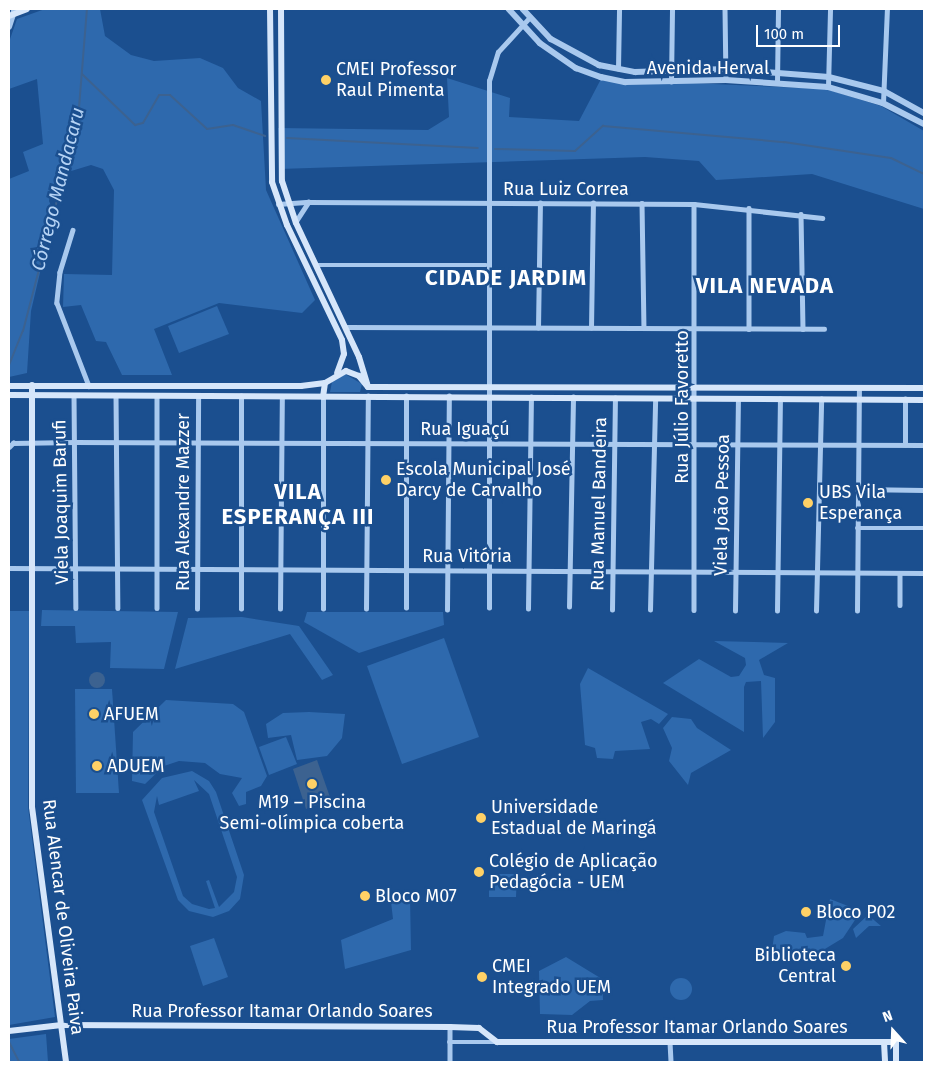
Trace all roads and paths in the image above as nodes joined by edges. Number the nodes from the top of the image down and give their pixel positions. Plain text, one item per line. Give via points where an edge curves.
1 (27, 9) edge
2 (270, 9) edge
3 (281, 9) edge
4 (509, 9) edge
5 (523, 9) edge
6 (619, 9) edge
7 (672, 9) edge
8 (725, 9) edge
9 (778, 9) edge
10 (830, 9) edge
11 (887, 9) edge
12 (12, 13) edge
13 (530, 17) junction
14 (522, 24) junction
15 (9, 27) edge
16 (618, 69) junction
17 (726, 69) junction
18 (777, 71) junction
19 (671, 72) junction
20 (829, 77) junction
21 (726, 80) junction
22 (777, 82) junction
23 (672, 84) junction
24 (828, 87) junction
25 (884, 90) junction
26 (883, 103) junction
27 (924, 113) edge
28 (924, 124) edge
29 (287, 202) junction
30 (309, 202) junction
31 (486, 203) junction
32 (540, 203) junction
33 (593, 203) junction
34 (642, 203) junction
35 (278, 204) junction
36 (694, 204) junction
37 (749, 208) junction
38 (801, 214) junction
39 (822, 218) dead end
40 (296, 223) junction
41 (74, 230) dead end
42 (316, 265) junction
43 (486, 265) junction
44 (345, 327) junction
45 (486, 328) junction
46 (538, 328) junction
47 (591, 328) junction
48 (644, 328) junction
49 (697, 328) junction
50 (749, 328) junction
51 (803, 329) junction
52 (824, 329) dead end
53 (337, 373) junction
54 (325, 383) junction
55 (32, 385) junction
56 (9, 386) edge
57 (89, 386) junction
58 (368, 387) junction
59 (696, 387) junction
60 (487, 388) junction
61 (859, 388) junction
62 (924, 388) edge
63 (9, 395) edge
64 (74, 395) junction
65 (116, 395) junction
66 (32, 396) junction
67 (157, 396) junction
68 (198, 396) junction
69 (241, 396) junction
70 (368, 396) junction
71 (406, 396) junction
72 (449, 396) junction
73 (487, 396) junction
74 (282, 397) junction
75 (323, 397) junction
76 (531, 397) junction
77 (573, 397) junction
78 (615, 398) junction
79 (655, 398) junction
80 (696, 399) junction
81 (738, 399) junction
82 (780, 399) junction
83 (821, 399) junction
84 (859, 399) junction
85 (905, 399) junction
86 (924, 400) edge
87 (32, 442) junction
88 (74, 442) junction
89 (116, 442) junction
90 (368, 442) junction
91 (406, 442) junction
92 (449, 442) junction
93 (486, 442) junction
94 (157, 443) junction
95 (240, 443) junction
96 (531, 443) junction
97 (572, 443) junction
98 (614, 443) junction
99 (654, 443) junction
100 (198, 444) junction
101 (282, 444) junction
102 (322, 444) junction
103 (696, 444) junction
104 (737, 444) junction
105 (779, 444) junction
106 (820, 444) junction
107 (858, 444) junction
108 (905, 445) junction
109 (924, 445) edge
110 (9, 448) edge
111 (857, 489) junction
112 (924, 490) edge
113 (857, 528) junction
114 (924, 528) edge
115 (9, 568) edge
116 (33, 568) junction
117 (76, 568) junction
118 (118, 568) junction
119 (157, 568) junction
120 (196, 568) junction
121 (239, 569) junction
122 (281, 569) junction
123 (323, 569) junction
124 (366, 570) junction
125 (405, 570) junction
126 (448, 570) junction
127 (488, 570) junction
128 (530, 570) junction
129 (570, 571) junction
130 (612, 571) junction
131 (651, 571) junction
132 (695, 572) junction
133 (735, 572) junction
134 (778, 572) junction
135 (817, 572) junction
136 (857, 572) junction
137 (900, 573) junction
138 (924, 573) edge
139 (900, 605) dead end
140 (569, 607) dead end
141 (76, 608) dead end
142 (118, 608) dead end
143 (157, 608) dead end
144 (406, 608) dead end
145 (489, 608) dead end
146 (196, 609) dead end
147 (240, 609) dead end
148 (280, 609) dead end
149 (323, 609) dead end
150 (366, 609) dead end
151 (447, 610) dead end
152 (528, 610) dead end
153 (612, 610) dead end
154 (650, 610) dead end
155 (694, 610) dead end
156 (734, 611) dead end
157 (778, 611) dead end
158 (816, 611) dead end
159 (857, 612) dead end
160 (62, 1025) junction
161 (450, 1027) junction
162 (12, 1030) edge
163 (449, 1042) junction
164 (497, 1042) junction
165 (670, 1042) junction
166 (884, 1042) junction
167 (66, 1062) edge
168 (450, 1062) edge
169 (670, 1062) edge
170 (885, 1062) edge
171 (896, 1062) edge

1 - 12 main road
2 - 35 main road via 270,167
3 - 29 main road via 278,128
4 - 14 street, Avenida Herval
5 - 13 street, Avenida Herval
6 - 16 street
7 - 19 street
8 - 17 street
9 - 18 street
10 - 20 street
11 - 25 street
12 - 15 street
13 - 14 street
13 - 16 street, Avenida Herval via 567,50
14 - 23 street, Avenida Herval via 576,68 625,82
14 - 31 street via 498,52 490,71
16 - 19 street, Avenida Herval
17 - 18 street, Avenida Herval
17 - 19 street, Avenida Herval
17 - 21 street
18 - 20 street, Avenida Herval
18 - 22 street
19 - 23 street
20 - 24 street
20 - 25 street, Avenida Herval
21 - 22 street, Avenida Herval
21 - 23 street, Avenida Herval
22 - 24 street, Avenida Herval
24 - 26 street, Avenida Herval
25 - 26 street
25 - 27 street, Avenida Herval
26 - 28 street, Avenida Herval
29 - 30 street, Rua Luiz Correa
29 - 35 street, Rua Luiz Correa
29 - 40 main road
30 - 31 street, Rua Luiz Correa
30 - 40 street
31 - 32 street, Rua Luiz Correa
31 - 43 street
32 - 33 street, Rua Luiz Correa
32 - 46 street
33 - 34 street, Rua Luiz Correa
33 - 47 street
34 - 36 street, Rua Luiz Correa
34 - 48 street
35 - 53 main road via 342,340 344,354
36 - 37 street, Rua Luiz Correa
36 - 49 street, Rua Júlio Favoretto
37 - 38 street, Rua Luiz Correa
37 - 50 street
38 - 39 street, Rua Luiz Correa
38 - 51 street
40 - 42 main road
41 - 57 street via 60,272 57,303
42 - 43 street
42 - 44 main road
43 - 45 street
44 - 45 street
44 - 58 main road
45 - 46 street
45 - 60 street
46 - 47 street
47 - 48 street
48 - 49 street
49 - 50 street
49 - 59 street, Rua Júlio Favoretto
50 - 51 street
51 - 52 street
53 - 54 main road
53 - 58 main road via 352,372
54 - 57 main road
54 - 75 main road
55 - 56 main road
55 - 57 main road
55 - 66 main road, Rua Alencar de Oliveira Paiva
58 - 60 main road
58 - 70 main road
59 - 60 main road
59 - 61 main road
59 - 80 street, Rua Júlio Favoretto
60 - 73 street
61 - 62 main road
61 - 84 street
63 - 66 main road
64 - 65 main road
64 - 66 main road
64 - 88 street, Viela Joaquim Barufi
65 - 67 main road
65 - 89 street
66 - 87 main road, Rua Alencar de Oliveira Paiva
67 - 68 main road
67 - 94 street
68 - 69 main road
68 - 100 street, Rua Alexandre Mazzer
69 - 74 main road
69 - 95 street
70 - 71 main road
70 - 75 main road
70 - 90 street
71 - 72 main road
71 - 91 street
72 - 73 main road
72 - 92 street
73 - 76 main road
73 - 93 street
74 - 75 main road
74 - 101 street
75 - 102 street
76 - 77 main road
76 - 96 street
77 - 78 main road
77 - 97 street
78 - 79 main road
78 - 98 street, Rua Manuel Bandeira
79 - 80 main road
79 - 99 street
80 - 81 main road
80 - 103 street, Rua Júlio Favoretto
81 - 82 main road
81 - 104 street, Viela João Pessoa
82 - 83 main road
82 - 105 street
83 - 84 main road
83 - 106 street
84 - 85 main road
84 - 107 street
85 - 86 main road
85 - 108 street
87 - 88 street, Rua Iguaçú
87 - 110 street, Rua Iguaçú
87 - 116 main road, Rua Alencar de Oliveira Paiva
88 - 89 street, Rua Iguaçú
88 - 117 street, Viela Joaquim Barufi
89 - 94 street, Rua Iguaçú
89 - 118 street
90 - 91 street, Rua Iguaçú
90 - 102 street, Rua Iguaçú
90 - 124 street
91 - 92 street, Rua Iguaçú
91 - 125 street
92 - 93 street, Rua Iguaçú
92 - 126 street
93 - 96 street, Rua Iguaçú
93 - 127 street
94 - 100 street, Rua Iguaçú
94 - 119 street
95 - 100 street, Rua Iguaçú
95 - 101 street, Rua Iguaçú
95 - 121 street
96 - 97 street, Rua Iguaçú
96 - 128 street
97 - 98 street, Rua Iguaçú
97 - 129 street
98 - 99 street, Rua Iguaçú
98 - 130 street, Rua Manuel Bandeira
99 - 103 street, Rua Iguaçú
99 - 131 street
100 - 120 street, Rua Alexandre Mazzer
101 - 102 street, Rua Iguaçú
101 - 122 street
102 - 123 street
103 - 104 street, Rua Iguaçú
103 - 132 street, Rua Júlio Favoretto
104 - 105 street, Rua Iguaçú
104 - 133 street, Viela João Pessoa
105 - 106 street, Rua Iguaçú
105 - 134 street
106 - 107 street, Rua Iguaçú
106 - 135 street
107 - 108 street, Rua Iguaçú
107 - 111 street
108 - 109 street, Rua Iguaçú
111 - 112 street
111 - 113 street
113 - 114 street
113 - 136 street
115 - 116 street, Rua Vitória
116 - 117 street, Rua Vitória
116 - 160 main road, Rua Alencar de Oliveira Paiva via 32,807
117 - 118 street, Rua Vitória
117 - 141 street, Viela Joaquim Barufi
118 - 119 street, Rua Vitória
118 - 142 street
119 - 120 street, Rua Vitória
119 - 143 street
120 - 121 street, Rua Vitória
120 - 146 street, Rua Alexandre Mazzer
121 - 122 street, Rua Vitória
121 - 147 street
122 - 123 street, Rua Vitória
122 - 148 street
123 - 124 street, Rua Vitória
123 - 149 street
124 - 125 street, Rua Vitória
124 - 150 street
125 - 126 street, Rua Vitória
125 - 144 street
126 - 127 street, Rua Vitória
126 - 151 street
127 - 128 street, Rua Vitória
127 - 145 street
128 - 129 street, Rua Vitória
128 - 152 street
129 - 130 street, Rua Vitória
129 - 140 street
130 - 131 street, Rua Vitória
130 - 153 street, Rua Manuel Bandeira
131 - 132 street, Rua Vitória
131 - 154 street
132 - 133 street, Rua Vitória
132 - 155 street, Rua Júlio Favoretto
133 - 134 street, Rua Vitória
133 - 156 street, Viela João Pessoa
134 - 135 street, Rua Vitória
134 - 157 street
135 - 136 street, Rua Vitória
135 - 158 street
136 - 137 street, Rua Vitória
136 - 159 street
137 - 138 street, Rua Vitória
137 - 139 street
160 - 161 main road, Rua Professor Itamar Orlando Soares
160 - 162 main road, Rua Professor Itamar Orlando Soares
160 - 167 main road, Rua Alencar de Oliveira Paiva
161 - 163 street
161 - 164 main road, Rua Professor Itamar Orlando Soares via 479,1028
163 - 164 street, Rua Professor Itamar Orlando Soares
163 - 168 street
164 - 165 main road, Rua Professor Itamar Orlando Soares
165 - 166 main road, Rua Professor Itamar Orlando Soares
165 - 169 street
166 - 170 main road
166 - 171 main road, Rua Professor Itamar Orlando Soares via 896,1042

